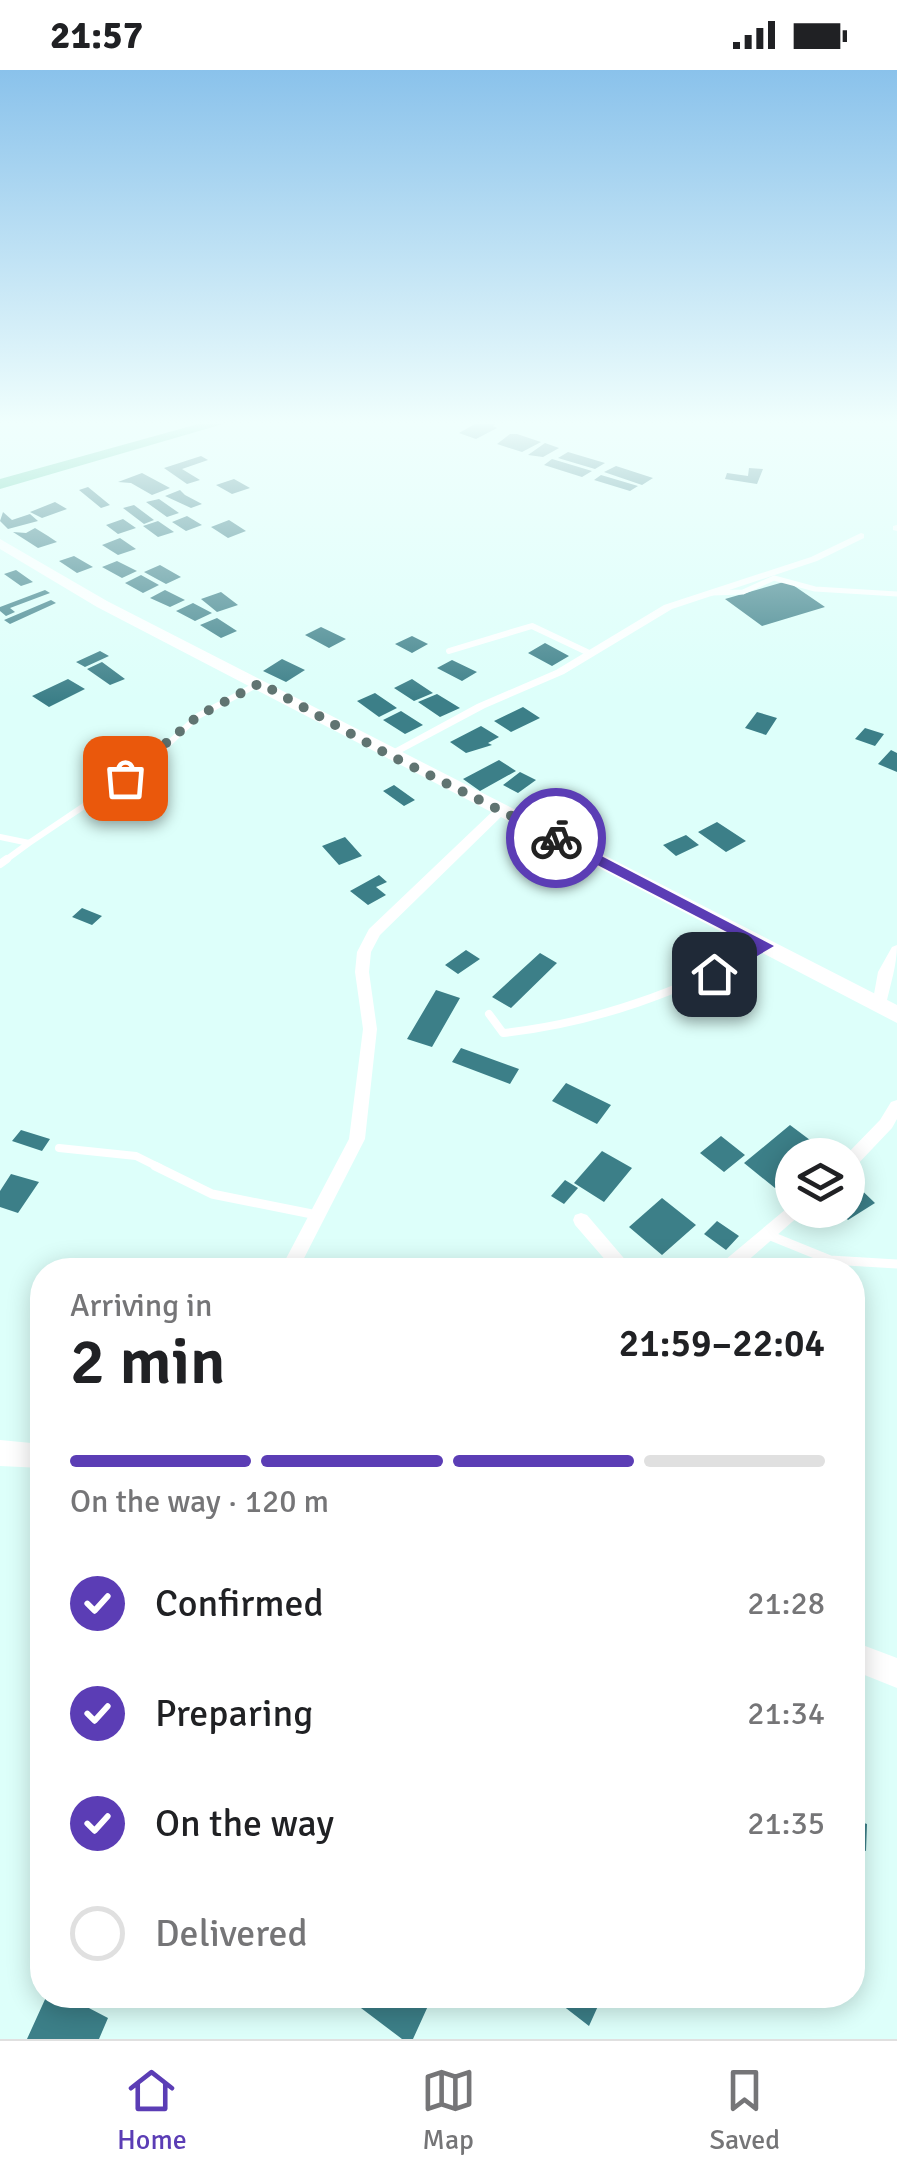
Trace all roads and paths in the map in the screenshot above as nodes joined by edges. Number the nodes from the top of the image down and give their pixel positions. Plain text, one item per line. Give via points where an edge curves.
1 (861, 536) dead end
2 (0, 542) edge
3 (712, 593) junction
4 (897, 594) edge
5 (450, 651) dead end
6 (589, 653) junction
7 (260, 683) junction
8 (389, 755) junction
9 (500, 811) junction
10 (0, 837) edge
11 (29, 843) junction
12 (0, 864) edge
13 (767, 946) junction
14 (897, 950) edge
15 (878, 1005) junction
16 (488, 1014) dead end
17 (897, 1015) edge
18 (897, 1106) edge
19 (865, 1145) edge
20 (59, 1148) dead end
21 (321, 1216) junction
22 (582, 1220) dead end
23 (775, 1226) edge
24 (766, 1234) junction
25 (296, 1258) edge
26 (615, 1258) edge
27 (739, 1258) edge
28 (825, 1258) edge
29 (865, 1262) edge
30 (897, 1264) edge
31 (0, 1452) edge
32 (30, 1455) edge
33 (865, 1662) edge
34 (896, 1678) edge

1 - 3 street
2 - 7 main road via 102,604
3 - 4 lane via 742,592 774,578 816,589
3 - 6 street via 668,607
5 - 6 lane via 532,626
6 - 8 street
7 - 8 main road
7 - 11 lane via 198,716 148,763
8 - 9 main road
9 - 13 main road
9 - 21 street via 374,932 364,952 366,1092 358,1139
10 - 11 lane
11 - 12 lane
13 - 15 main road
13 - 16 lane via 656,1000 603,1014 503,1033
14 - 15 street
15 - 17 main road
18 - 19 street
20 - 21 lane via 136,1156 212,1194
21 - 25 street
22 - 26 street
23 - 24 street
24 - 27 street
24 - 28 lane
29 - 30 lane
31 - 32 street
33 - 34 street

